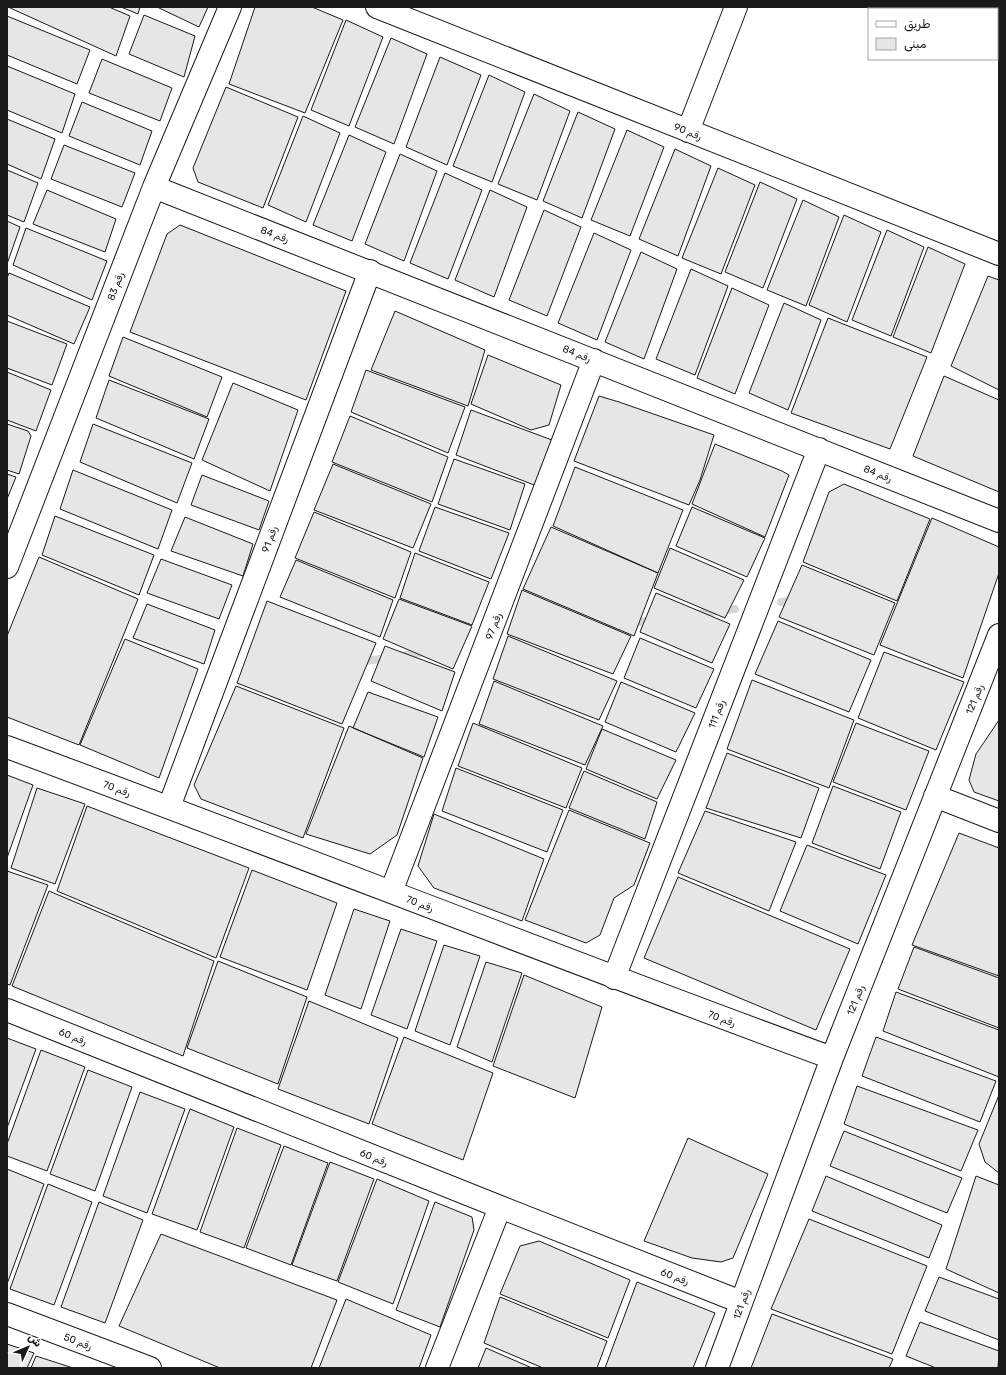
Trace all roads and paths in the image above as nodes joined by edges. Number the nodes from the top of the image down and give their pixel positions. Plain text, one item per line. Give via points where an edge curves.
1 (230, 7) edge
2 (378, 7) edge
3 (736, 7) edge
4 (688, 130) junction
5 (154, 186) junction
6 (999, 254) edge
7 (370, 271) junction
8 (594, 360) junction
9 (819, 449) junction
10 (999, 521) edge
11 (8, 561) edge
12 (999, 635) edge
13 (7, 747) edge
14 (935, 796) junction
15 (169, 807) junction
16 (999, 821) edge
17 (391, 892) junction
18 (614, 978) junction
19 (7, 1010) edge
20 (832, 1058) junction
21 (500, 1207) junction
22 (741, 1302) junction
23 (7, 1314) edge
24 (150, 1368) edge
25 (437, 1368) edge
26 (717, 1368) edge

1 - 5 street, رقم 83
2 - 4 street, رقم 90
3 - 4 street
4 - 6 street, رقم 90
5 - 7 street, رقم 84
5 - 11 street, رقم 83
7 - 8 street, رقم 84
7 - 15 street, رقم 91
8 - 9 street, رقم 84
8 - 17 street, رقم 97
9 - 10 street, رقم 84
9 - 18 street, رقم 111
12 - 14 street, رقم 121
13 - 15 street, رقم 70
14 - 16 street
14 - 20 street, رقم 121
15 - 17 street, رقم 70
17 - 18 street, رقم 70
18 - 20 street, رقم 70
19 - 21 street, رقم 60
20 - 22 street, رقم 121
21 - 22 street, رقم 60
21 - 25 street
22 - 26 street, رقم 121
23 - 24 street, رقم 50

